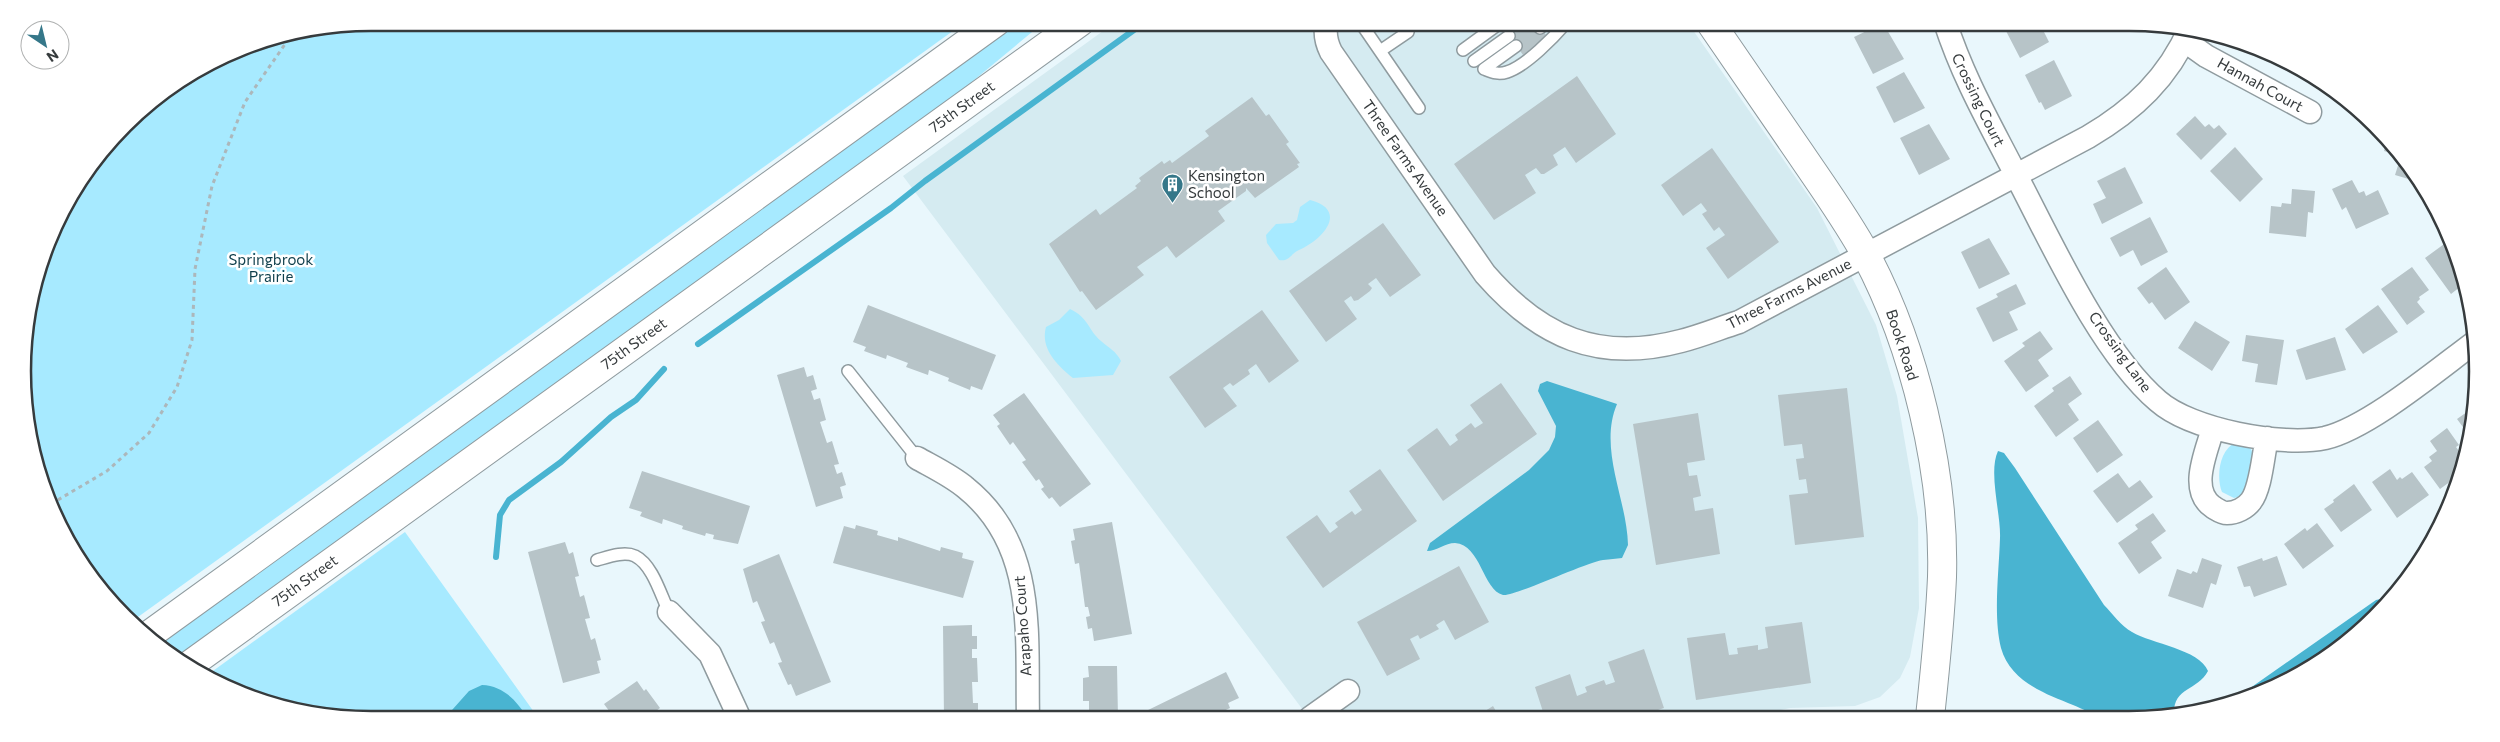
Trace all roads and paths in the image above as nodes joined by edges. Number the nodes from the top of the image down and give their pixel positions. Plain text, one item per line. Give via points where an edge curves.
1 (984, 31) edge
2 (1068, 31) edge
3 (1326, 31) edge
4 (1366, 31) edge
5 (1489, 31) edge
6 (1560, 31) edge
7 (1716, 31) edge
8 (1948, 31) edge
9 (1408, 32) dead end
10 (1509, 36) dead end
11 (2186, 36) edge
12 (2189, 37) edge
13 (286, 42) edge
14 (1516, 46) dead end
15 (1463, 50) dead end
16 (1380, 51) junction
17 (1474, 61) dead end
18 (1419, 108) dead end
19 (2310, 112) dead end
20 (2017, 175) junction
21 (1866, 255) junction
22 (2468, 347) edge
23 (848, 371) dead end
24 (2213, 428) junction
25 (2267, 438) junction
26 (917, 458) joint
27 (57, 501) edge
28 (597, 560) dead end
29 (669, 612) joint
30 (153, 632) edge
31 (195, 661) edge
32 (1348, 691) dead end
33 (736, 711) edge
34 (1028, 711) edge
35 (1320, 711) edge
36 (1931, 711) edge

1 - 30 main road
2 - 31 main road, 75th Street
3 - 21 street, Three Farms Avenue via 1331,52 1486,274 1522,311 1568,338 1593,346 1621,348 1651,348 1682,341 1739,322
4 - 16 lane
5 - 15 lane
6 - 14 lane via 1507,72 1496,74 1484,69
7 - 21 main road, Book Road via 1837,206
8 - 20 street, Crossing Court via 1965,78
9 - 16 lane
10 - 17 lane
11 - 20 street, Three Farms Avenue via 2161,79 2126,113
12 - 19 street, Hannah Court via 2206,56
13 - 27 path via 245,102 212,186 195,269 192,340 177,387 149,433 107,471
16 - 18 lane
20 - 21 street, Three Farms Avenue
20 - 24 street, Crossing Lane via 2084,302 2128,368 2159,402 2179,415
21 - 36 main road, Book Road via 1901,332 1932,453 1942,575
22 - 25 street, Crossing Lane via 2380,410 2341,433 2324,438
23 - 26 lane
24 - 25 street, Crossing Lane
24 - 25 street via 2200,486 2208,503 2224,513 2235,512 2250,502
26 - 34 street, Arapaho Court via 966,488 987,509 1012,548 1021,573 1025,603
28 - 29 lane via 619,555 634,556 647,567
29 - 33 street via 710,654
32 - 35 street

